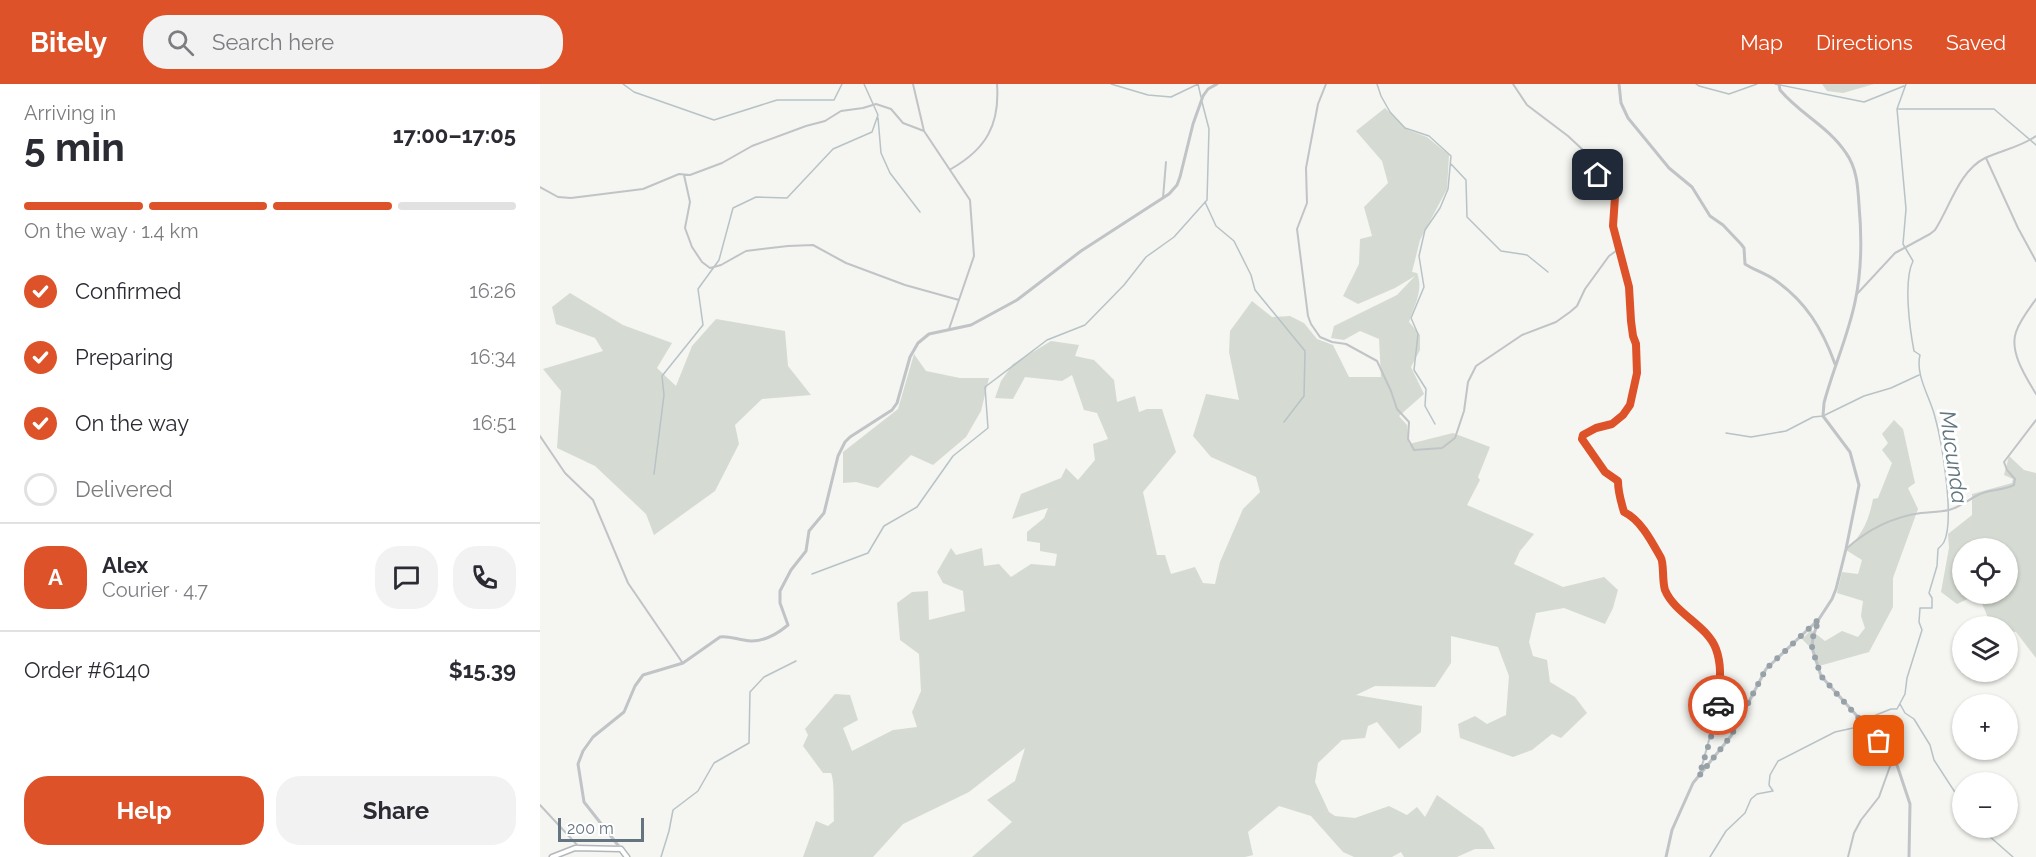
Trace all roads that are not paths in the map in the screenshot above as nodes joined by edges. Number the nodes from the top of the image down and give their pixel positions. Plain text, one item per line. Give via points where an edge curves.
1 (913, 84) edge
2 (997, 84) edge
3 (1217, 84) edge
4 (1326, 84) edge
5 (1513, 84) edge
6 (1619, 84) edge
7 (1779, 84) edge
8 (924, 131) junction
9 (2036, 136) edge
10 (1986, 158) junction
11 (1166, 162) dead end
12 (951, 169) junction
13 (684, 174) junction
14 (540, 187) edge
15 (1163, 199) junction
16 (1620, 248) junction
17 (2036, 261) edge
18 (1856, 296) junction
19 (2036, 299) edge
20 (959, 300) junction
21 (949, 329) junction
22 (1835, 365) junction
23 (2036, 394) edge
24 (2036, 420) edge
25 (540, 436) edge
26 (1846, 549) junction
27 (1819, 619) junction
28 (682, 663) junction
29 (1893, 758) junction
30 (1699, 776) junction
31 (540, 805) edge
32 (580, 848) junction
33 (621, 849) junction
34 (552, 857) edge
35 (627, 857) edge
36 (1666, 857) edge
37 (1848, 857) edge
38 (1909, 857) edge

1 - 8 street
2 - 12 street via 991,130 975,154
3 - 15 street via 1203,96 1180,177
4 - 16 street via 1318,104 1306,168 1306,203 1297,229 1308,316 1320,338 1346,344 1377,361 1397,409 1409,422 1408,439 1414,450 1442,448 1455,438 1468,382 1476,366 1522,335 1570,312 1609,256
5 - 16 street via 1527,105 1582,150 1588,166 1614,193 1613,226
6 - 22 street via 1628,118 1669,168 1692,187 1710,216 1741,244 1745,264 1799,298 1822,331
7 - 18 street via 1783,94 1830,132 1852,162 1858,187 1861,244
8 - 12 street
8 - 13 street via 903,123 887,106 876,104 841,111 825,121 753,146 722,163
9 - 10 street via 2021,146
10 - 17 street
10 - 18 street via 1968,174 1935,230 1895,253
11 - 15 street
12 - 20 street via 971,208 974,256
13 - 14 street via 636,191 577,197 558,197
13 - 20 street via 690,202 685,228 692,247 710,268 746,251 813,245 846,263
15 - 21 street via 1081,251 1017,300 976,323
16 - 30 street via 1636,344 1635,386 1623,415 1582,437 1605,472 1618,481 1617,492 1624,512 1637,520 1661,557 1666,591 1716,648 1720,670 1717,711
18 - 22 street
19 - 23 street via 2020,322 2014,340 2023,371
20 - 21 street
21 - 28 street via 929,334 918,343 892,410 845,442 836,462 825,513 809,531 806,551 780,591 788,625 764,640 720,637
22 - 26 street via 1823,416 1850,452 1859,485
24 - 26 street via 2004,462 2015,479 2014,485 1978,495 1947,510 1892,520 1864,534
25 - 28 street via 565,473 594,500 628,583
26 - 27 street via 1832,599
27 - 29 street via 1812,648 1821,676
27 - 30 street via 1766,669 1731,736
28 - 33 street via 644,675 624,712 593,737 580,757 584,802
29 - 37 street via 1880,797 1854,833
29 - 38 street via 1910,804
30 - 36 street via 1672,830
31 - 32 street
32 - 33 main road
32 - 34 main road
33 - 35 main road

